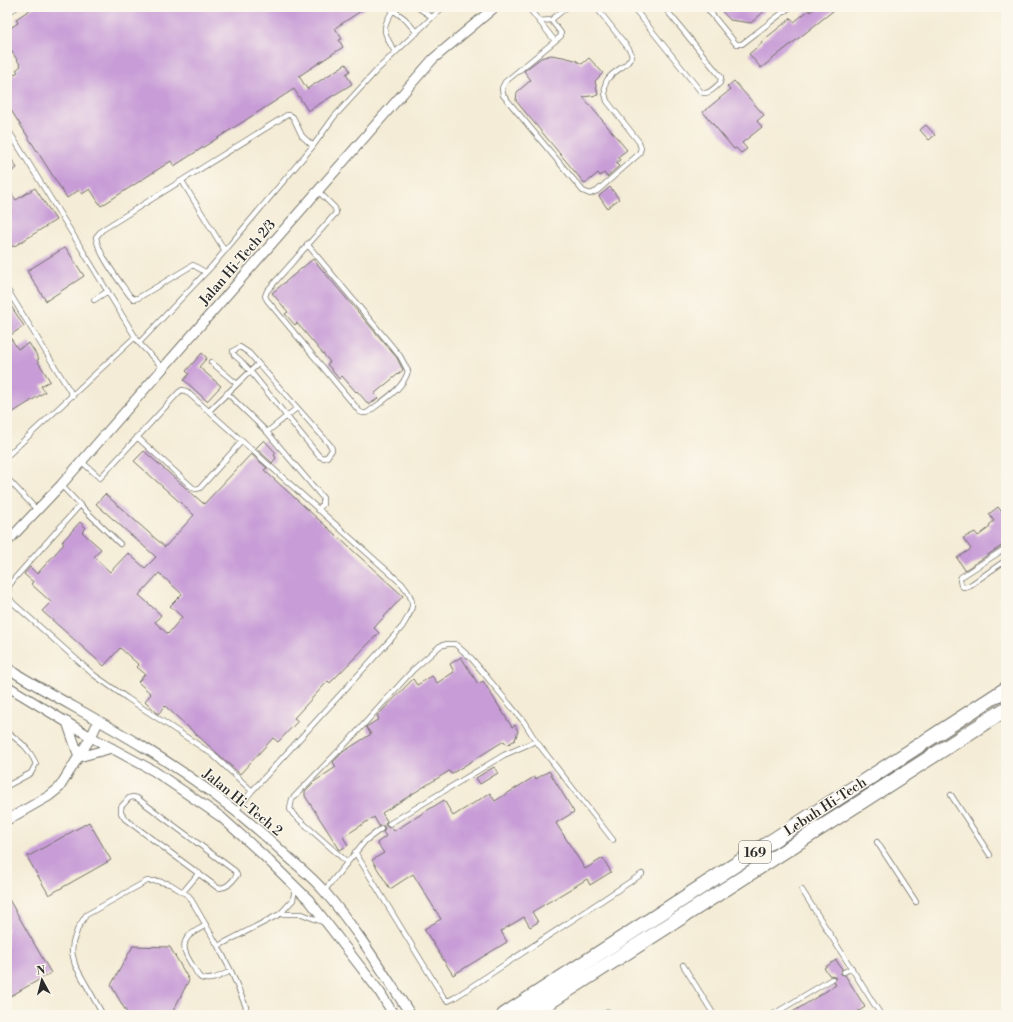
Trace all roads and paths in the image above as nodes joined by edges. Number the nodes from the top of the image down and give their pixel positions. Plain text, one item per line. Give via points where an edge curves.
1 (17, 7) edge
2 (417, 7) edge
3 (443, 7) edge
4 (495, 7) edge
5 (528, 7) edge
6 (567, 7) edge
7 (596, 7) edge
8 (633, 7) edge
9 (664, 7) edge
10 (706, 7) edge
11 (790, 7) edge
12 (394, 9) edge
13 (7, 13) edge
14 (432, 17) junction
15 (551, 20) junction
16 (540, 21) junction
17 (416, 33) junction
18 (555, 41) junction
19 (396, 52) junction
20 (7, 128) edge
21 (313, 146) junction
22 (182, 181) junction
23 (318, 191) junction
24 (307, 244) junction
25 (225, 251) junction
26 (205, 272) junction
27 (7, 289) edge
28 (108, 291) junction
29 (94, 300) dead end
30 (135, 337) junction
31 (139, 343) junction
32 (211, 362) dead end
33 (258, 364) junction
34 (163, 368) junction
35 (250, 371) junction
36 (237, 384) junction
37 (227, 393) junction
38 (73, 396) junction
39 (297, 408) junction
40 (209, 411) junction
41 (286, 416) junction
42 (268, 432) junction
43 (137, 437) junction
44 (242, 441) junction
45 (7, 456) edge
46 (81, 461) junction
47 (7, 478) edge
48 (61, 485) junction
49 (80, 505) junction
50 (36, 509) junction
51 (318, 510) junction
52 (7, 542) edge
53 (120, 544) dead end
54 (1006, 548) edge
55 (1006, 560) edge
56 (7, 668) edge
57 (7, 686) edge
58 (1006, 689) edge
59 (1006, 709) edge
60 (66, 722) junction
61 (98, 722) junction
62 (7, 732) edge
63 (91, 737) junction
64 (536, 741) junction
65 (112, 748) junction
66 (79, 757) junction
67 (7, 786) edge
68 (252, 791) junction
69 (951, 795) dead end
70 (236, 811) junction
71 (7, 820) edge
72 (389, 824) dead end
73 (381, 829) dead end
74 (613, 840) dead end
75 (877, 842) dead end
76 (355, 852) junction
77 (990, 854) dead end
78 (347, 862) junction
79 (199, 873) junction
80 (642, 874) dead end
81 (295, 886) junction
82 (802, 890) dead end
83 (324, 891) junction
84 (183, 892) junction
85 (916, 902) dead end
86 (280, 914) junction
87 (206, 925) junction
88 (330, 925) junction
89 (218, 946) junction
90 (683, 965) dead end
91 (852, 968) junction
92 (231, 971) junction
93 (844, 972) dead end
94 (832, 980) dead end
95 (103, 1015) edge
96 (246, 1015) edge
97 (394, 1015) edge
98 (411, 1015) edge
99 (504, 1015) edge
100 (529, 1015) edge
101 (603, 1015) edge
102 (610, 1015) edge
103 (714, 1015) edge
104 (772, 1015) edge
105 (881, 1015) edge

1 - 13 lane
2 - 14 lane
3 - 14 lane
4 - 23 street, Jalan Hi-Tech 2/3 via 433,59
5 - 16 lane
6 - 15 lane
7 - 18 lane via 632,55 628,62 607,79 605,94 607,101 641,148 639,154 597,191 590,194 583,191 503,95 502,88 505,82
8 - 9 lane via 701,92 707,93 720,83 720,77
10 - 11 lane via 739,45
12 - 17 lane
12 - 19 lane via 384,29
14 - 17 lane
15 - 16 lane
15 - 18 lane via 561,33
16 - 18 lane
17 - 19 lane
19 - 21 lane via 334,117
20 - 28 lane
21 - 22 lane via 302,136 293,117 287,115
21 - 25 lane
22 - 25 lane
22 - 26 lane via 102,230 96,238 97,244 134,299 193,265
23 - 24 lane via 335,208 336,213
23 - 34 street, Jalan Hi-Tech 2/3
24 - 24 lane via 400,356 408,371 397,389 363,414 266,300 267,291
25 - 26 lane
26 - 31 lane
27 - 38 lane
28 - 29 lane
28 - 30 lane
30 - 31 lane
30 - 38 lane
31 - 34 lane
32 - 36 lane
33 - 35 lane
33 - 35 lane via 240,347 233,350 234,355
33 - 39 lane
34 - 46 street, Jalan Hi-Tech 2/3
35 - 36 lane
35 - 41 lane
36 - 37 lane
37 - 40 lane
37 - 42 lane
38 - 45 lane
39 - 41 lane
39 - 41 lane via 331,446 332,450 327,457 319,456
40 - 43 lane via 182,390
40 - 44 lane
41 - 42 lane
42 - 51 lane via 323,498 323,504
43 - 44 lane via 196,489 200,488
43 - 46 lane via 100,478
44 - 51 lane
46 - 48 street, Jalan Hi-Tech 2/3
47 - 50 lane
48 - 49 lane
48 - 50 street, Jalan Hi-Tech 2/3
49 - 53 lane
49 - 68 lane via 14,579 9,586 8,595 13,603 94,675 212,754
50 - 52 street, Jalan Hi-Tech 2/3
51 - 68 lane via 402,584 409,593 412,612 402,627
54 - 55 lane via 962,578 961,585 969,586
56 - 61 street, Jalan Hi-Tech 2
57 - 60 street, Jalan Hi-Tech 2
58 - 99 main road, Lebuh Hi-Tech / 169
59 - 100 main road, Lebuh Hi-Tech / 169
60 - 63 street, Jalan Hi-Tech 2
60 - 66 street
61 - 63 street
61 - 70 street, Jalan Hi-Tech 2 via 145,748
62 - 67 lane via 22,743 36,764 31,773
63 - 65 street, Jalan Hi-Tech 2
63 - 66 street
64 - 72 lane via 504,754
64 - 74 lane
64 - 78 lane via 524,722 472,659 455,644 440,646 413,670 292,799 290,809 293,814
65 - 66 street
65 - 81 street, Jalan Hi-Tech 2 via 154,770 221,817
66 - 71 street via 59,788
68 - 70 lane
69 - 77 lane
70 - 83 street, Jalan Hi-Tech 2
73 - 76 lane
75 - 85 lane
76 - 78 lane
76 - 80 lane via 448,1001
78 - 83 lane
79 - 79 lane via 125,819 121,807 129,798 137,798 237,875 218,888
79 - 84 lane
81 - 86 lane via 293,900
81 - 88 street, Jalan Hi-Tech 2
82 - 91 lane
83 - 98 street, Jalan Hi-Tech 2 via 360,938
84 - 87 lane
84 - 95 lane via 170,884 146,881 86,915 78,928 72,952 75,965
86 - 88 lane via 302,914
86 - 89 lane
87 - 89 lane
87 - 92 lane via 188,937 184,950 186,956 198,976 202,978 216,978
88 - 97 street, Jalan Hi-Tech 2
89 - 92 lane
90 - 103 lane
91 - 93 lane
91 - 105 lane
92 - 96 lane via 246,1007
94 - 104 lane
101 - 102 lane via 608,1012

